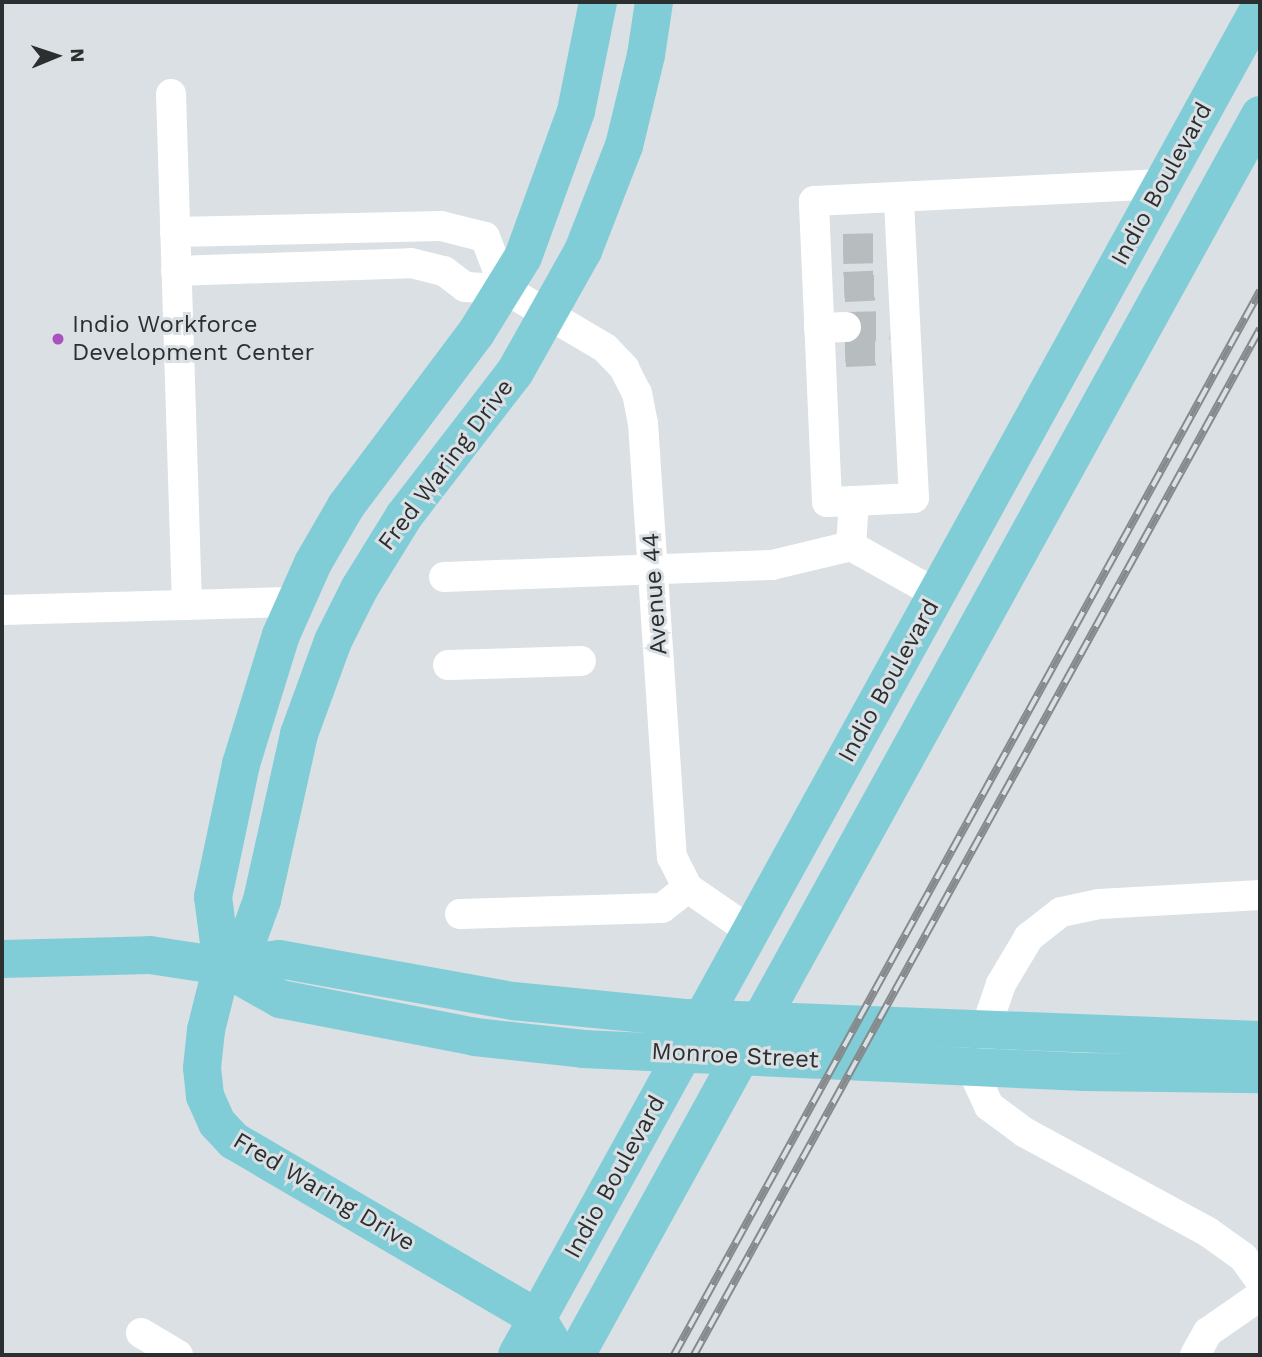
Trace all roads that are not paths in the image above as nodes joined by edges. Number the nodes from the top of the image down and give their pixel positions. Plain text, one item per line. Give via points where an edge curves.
1 (598, 2) edge
2 (654, 2) edge
3 (1260, 7) edge
4 (171, 94) dead end
5 (1260, 115) edge
6 (1163, 184) junction
7 (899, 197) junction
8 (175, 232) junction
9 (176, 271) junction
10 (505, 289) junction
11 (550, 316) junction
12 (854, 501) junction
13 (851, 546) junction
14 (653, 570) junction
15 (444, 577) dead end
16 (937, 594) junction
17 (295, 602) junction
18 (187, 605) junction
19 (2, 610) edge
20 (581, 661) dead end
21 (449, 666) dead end
22 (688, 888) junction
23 (1260, 895) edge
24 (460, 914) dead end
25 (750, 931) junction
26 (2, 959) edge
27 (222, 966) junction
28 (1260, 1040) edge
29 (1086, 1054) junction
30 (1260, 1074) edge
31 (665, 1086) junction
32 (619, 1278) junction
33 (1260, 1280) edge
34 (1260, 1296) edge
35 (537, 1318) junction
36 (141, 1333) dead end
37 (178, 1355) edge
38 (517, 1355) edge
39 (551, 1355) edge
40 (576, 1355) edge
41 (1195, 1355) edge

1 - 10 main road, Fred Waring Drive via 585,77 559,166 539,222
2 - 11 main road, Fred Waring Drive via 624,146 583,251
3 - 6 main road, Indio Boulevard
4 - 8 street
5 - 32 main road
6 - 7 street
6 - 16 main road, Indio Boulevard
7 - 12 street via 893,248 914,498
7 - 12 street via 814,201 830,250 833,340 827,502
8 - 9 street
8 - 10 street via 441,226 485,237
9 - 10 street via 411,263 444,271 465,286
9 - 18 street
10 - 11 street, Avenue 44
10 - 17 main road, Fred Waring Drive via 365,477 329,534
11 - 14 street, Avenue 44 via 605,348 624,368 637,393
11 - 27 main road, Fred Waring Drive via 488,411 404,516 354,599 299,734 262,900 249,936
12 - 13 street
13 - 14 street via 772,565
13 - 16 street
14 - 15 street
14 - 22 street, Avenue 44 via 672,857
16 - 25 main road, Indio Boulevard
17 - 18 street
17 - 27 main road, Fred Waring Drive via 260,699 226,830 213,897
18 - 19 street
20 - 21 street
22 - 24 street via 662,908
22 - 25 street, Avenue 44
23 - 33 street via 1099,904 1061,912 1029,937 1001,984 978,1051 976,1078 989,1106 1024,1132 1208,1232 1242,1257
25 - 31 main road, Indio Boulevard
26 - 27 main road, Monroe Street via 150,956
27 - 29 main road, Monroe Street via 279,959 457,993 587,1010
27 - 29 main road, Monroe Street via 280,999 475,1037 583,1049
27 - 35 main road, Fred Waring Drive via 202,1068 205,1096 216,1123 253,1155
28 - 29 main road, Monroe Street
29 - 30 main road, Monroe Street
31 - 32 main road via 649,1160 591,1267 597,1279
31 - 35 main road, Indio Boulevard
32 - 35 main road via 582,1304
32 - 40 main road
34 - 41 street via 1208,1332
35 - 38 main road, Indio Boulevard
35 - 39 main road via 549,1338
36 - 37 street

